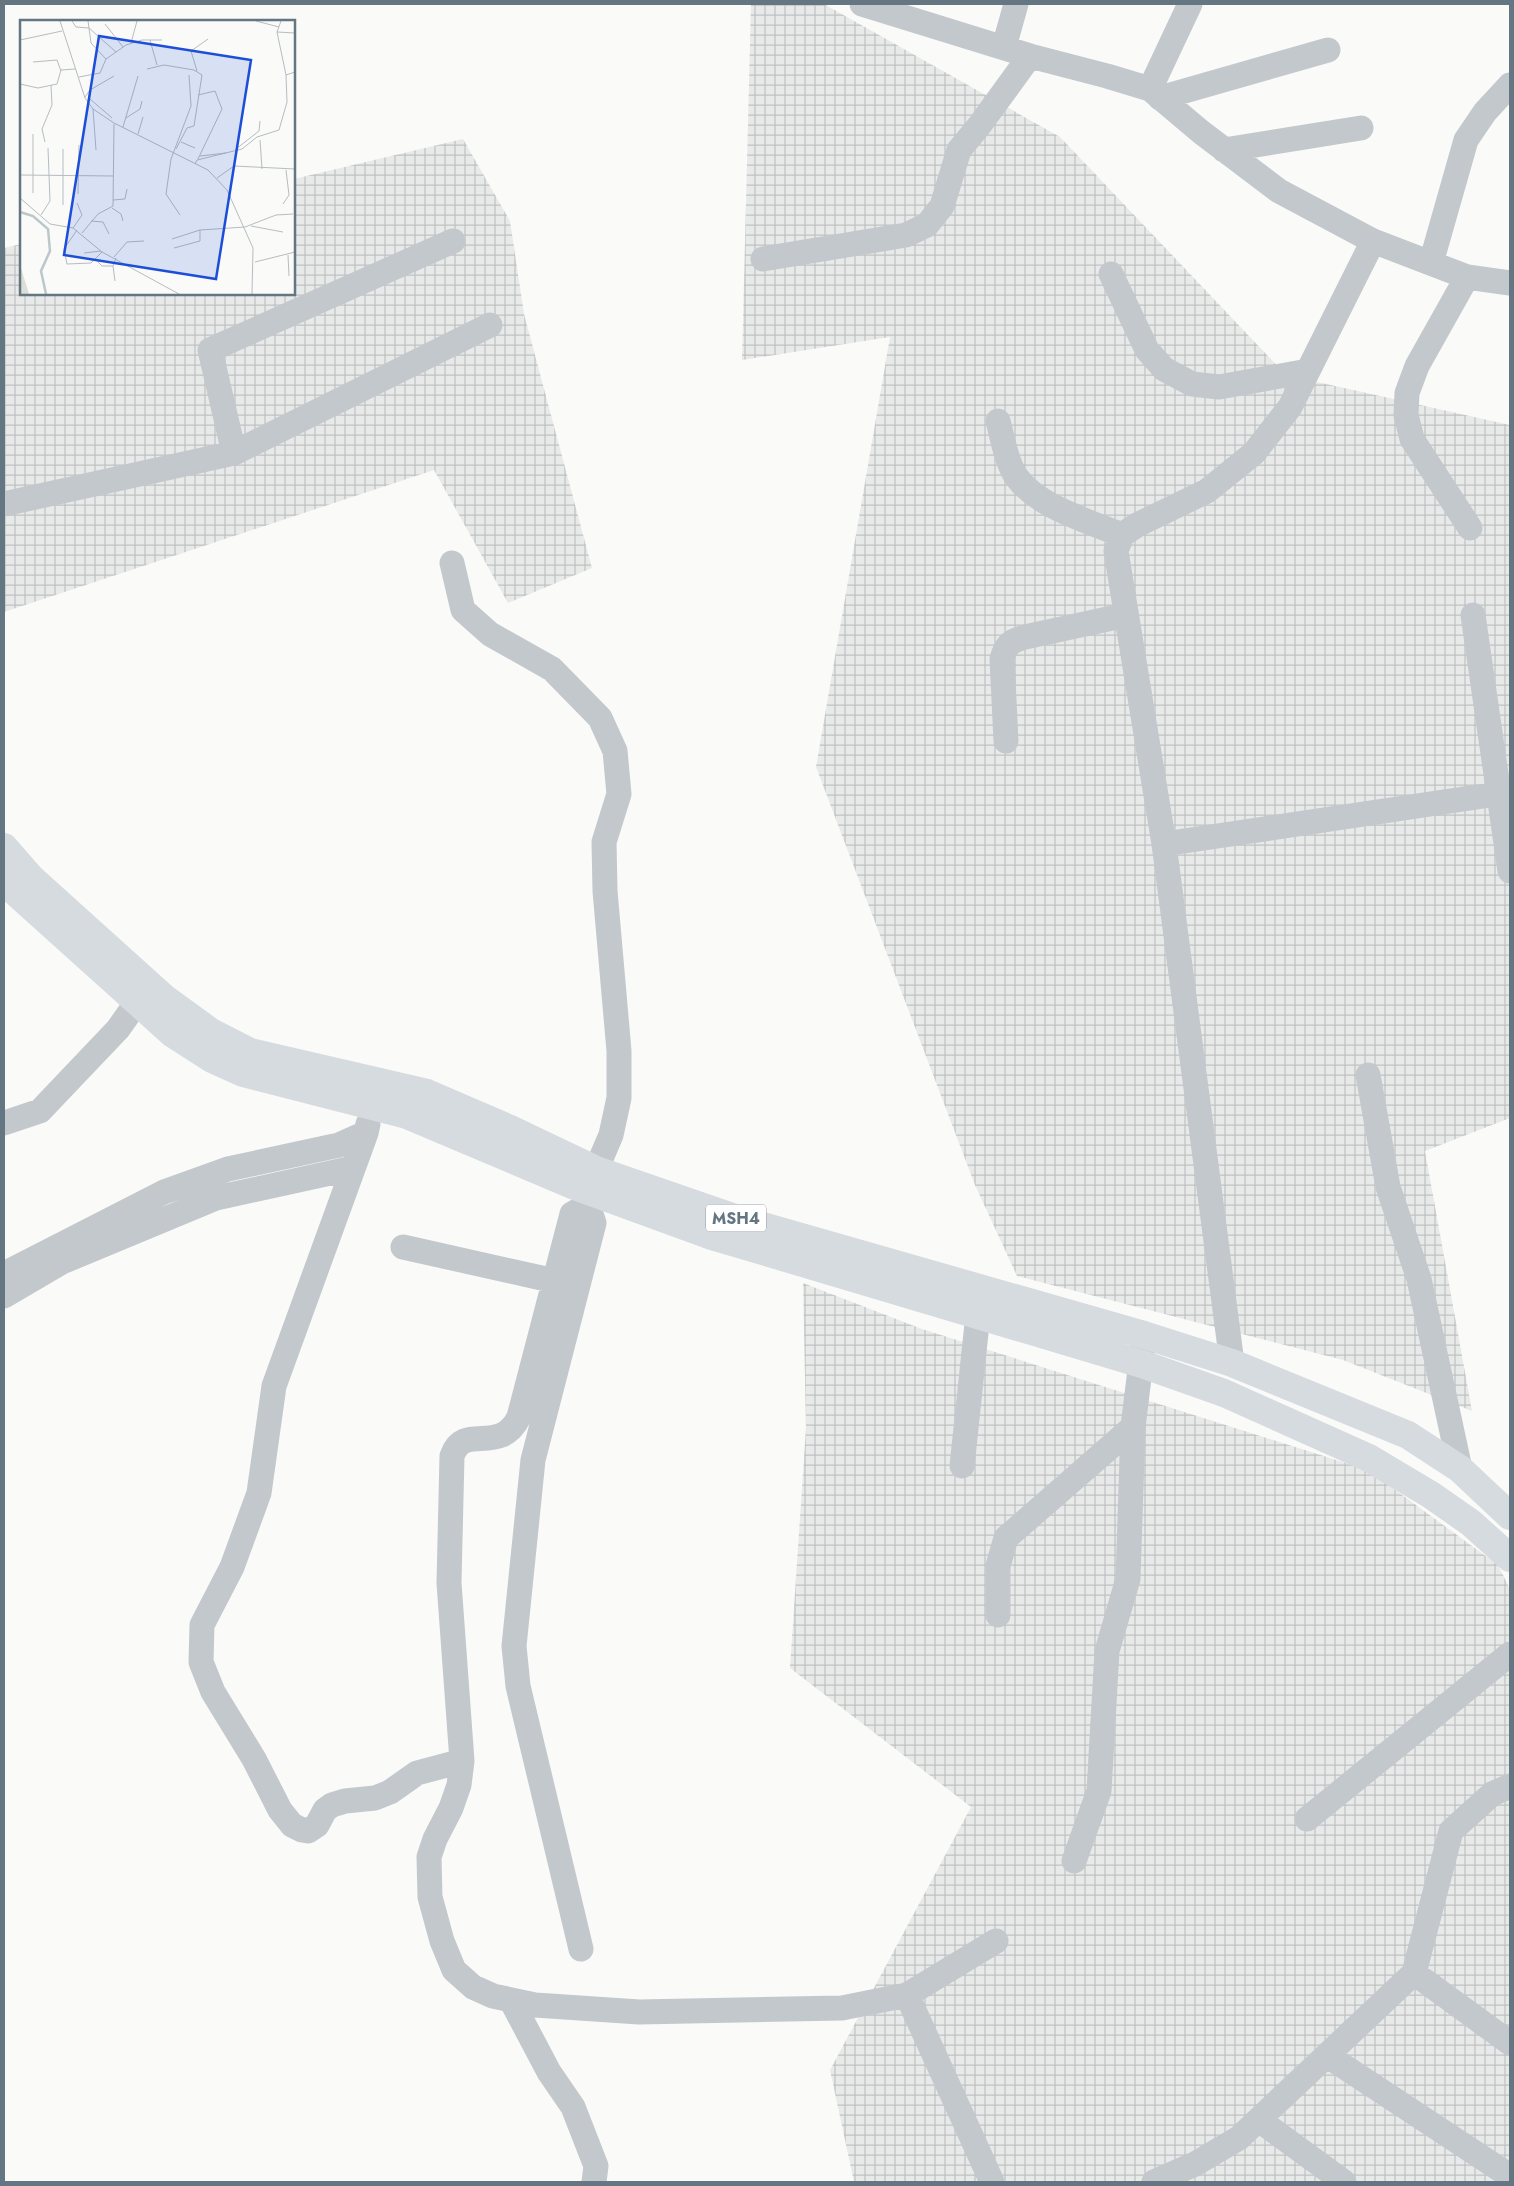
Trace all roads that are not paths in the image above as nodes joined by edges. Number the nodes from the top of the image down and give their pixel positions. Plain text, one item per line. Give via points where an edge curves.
1 (862, 4) edge
2 (1016, 4) edge
3 (1190, 4) edge
4 (1004, 47) junction
5 (1328, 50) dead end
6 (1030, 56) junction
7 (1510, 85) edge
8 (1155, 94) junction
9 (1361, 128) dead end
10 (1224, 150) junction
11 (453, 241) dead end
12 (1374, 241) junction
13 (763, 259) dead end
14 (1431, 263) junction
15 (1111, 274) dead end
16 (1467, 277) junction
17 (1510, 283) edge
18 (490, 325) dead end
19 (1308, 371) junction
20 (998, 421) dead end
21 (234, 454) junction
22 (4, 504) edge
23 (1470, 528) dead end
24 (1122, 535) junction
25 (452, 564) dead end
26 (1126, 615) junction
27 (1473, 615) dead end
28 (1006, 741) dead end
29 (1504, 793) edge
30 (1164, 844) junction
31 (4, 847) edge
32 (1510, 871) edge
33 (4, 882) edge
34 (143, 993) junction
35 (1368, 1074) dead end
36 (376, 1094) junction
37 (4, 1123) edge
38 (366, 1133) junction
39 (353, 1168) junction
40 (592, 1189) junction
41 (403, 1247) dead end
42 (4, 1274) edge
43 (555, 1281) junction
44 (980, 1288) junction
45 (4, 1296) edge
46 (979, 1316) junction
47 (1144, 1335) junction
48 (1232, 1363) junction
49 (1142, 1364) junction
50 (1133, 1427) junction
51 (962, 1466) dead end
52 (1460, 1469) junction
53 (1510, 1516) edge
54 (1510, 1558) edge
55 (998, 1615) dead end
56 (1510, 1654) edge
57 (462, 1761) junction
58 (1510, 1786) edge
59 (1307, 1819) dead end
60 (1074, 1861) dead end
61 (996, 1941) dead end
62 (581, 1949) dead end
63 (1414, 1974) junction
64 (907, 1995) junction
65 (510, 2000) junction
66 (1510, 2043) edge
67 (1328, 2056) junction
68 (1259, 2120) junction
69 (1195, 2173) edge
70 (1510, 2176) edge
71 (594, 2182) edge
72 (992, 2182) edge
73 (1154, 2182) edge
74 (1344, 2182) edge

1 - 4 street
2 - 4 street
3 - 8 street
4 - 6 street
5 - 8 street
6 - 8 street via 1107,76
6 - 13 street via 959,150 942,206 927,224 906,235
7 - 14 street via 1466,140
8 - 10 street
9 - 10 street
10 - 12 street via 1278,191
11 - 21 street via 210,350
12 - 14 street
12 - 19 street
14 - 16 street
15 - 19 street via 1147,350 1164,369 1192,384 1219,386
16 - 17 street
16 - 23 street via 1417,366 1407,393 1406,415 1412,439
18 - 21 street
19 - 24 street via 1290,407 1254,454 1207,491
20 - 24 street via 1012,469 1027,488 1038,498
21 - 22 street
24 - 26 street via 1116,551
25 - 40 street via 463,610 490,634 552,670 600,718 616,751 619,794 604,842 619,1051 619,1098 611,1135
26 - 28 street via 1010,642 1002,659
26 - 30 street
27 - 29 street
29 - 30 street
29 - 32 street
30 - 48 street
31 - 34 main road, MSH4
33 - 34 main road, MSH4
34 - 36 main road, MSH4 via 250,1052
34 - 37 street via 118,1029 40,1111
35 - 52 street via 1388,1187 1418,1278
36 - 38 street
36 - 40 main road, MSH4 via 427,1093 508,1128
38 - 39 street
38 - 42 street via 339,1144 228,1168 164,1192
39 - 45 street via 216,1198 62,1262
39 - 57 street via 274,1386 259,1493 232,1567 202,1625 201,1662 213,1692 254,1759 280,1810 292,1825 302,1830 308,1831 317,1825 332,1806 345,1801 375,1798 390,1792 417,1773
40 - 43 street via 572,1214
40 - 44 main road, MSH4 via 738,1219
40 - 46 main road, MSH4 via 712,1236
40 - 62 street via 594,1223 533,1460 514,1646 518,1686
41 - 43 street
43 - 57 street via 514,1428 498,1438 462,1442 456,1446 452,1456 449,1583
44 - 46 street
44 - 47 main road, MSH4
46 - 49 main road, MSH4
46 - 51 street
47 - 48 main road, MSH4
47 - 49 street
48 - 52 main road, MSH4 via 1408,1435
49 - 50 street
49 - 54 main road, MSH4 via 1224,1393 1369,1458 1471,1523
50 - 55 street via 1006,1538 998,1566
50 - 60 street via 1128,1579 1107,1651 1099,1790
52 - 53 main road, MSH4
56 - 59 street
57 - 65 street via 459,1785 451,1808 434,1839 430,1857 430,1897 454,1970 474,1987
58 - 63 street via 1492,1794 1451,1831
61 - 64 street
63 - 66 street
63 - 67 street
64 - 65 street via 842,2008 639,2012 535,2005
64 - 72 street
65 - 71 street via 549,2072 573,2107 596,2166
67 - 68 street
67 - 70 street
68 - 69 street
68 - 74 street
69 - 73 street

